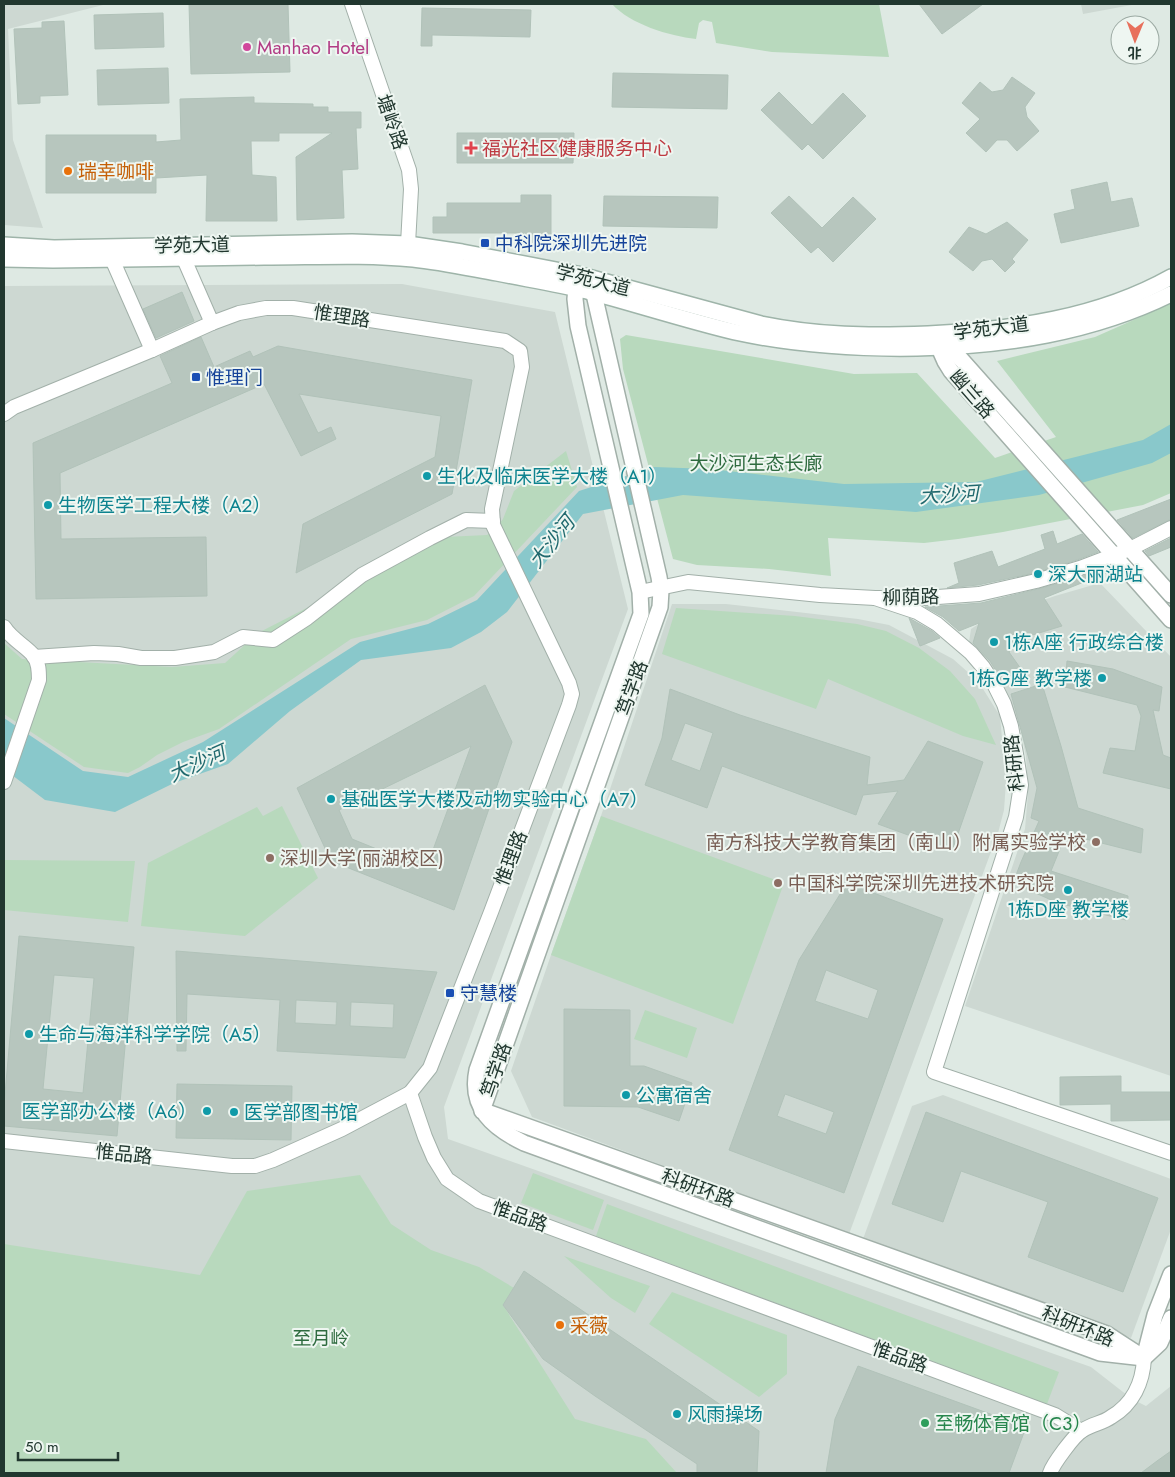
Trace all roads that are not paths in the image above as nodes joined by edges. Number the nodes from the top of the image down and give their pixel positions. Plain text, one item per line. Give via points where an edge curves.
1 (352, 4) edge
2 (408, 244) junction
3 (4, 245) edge
4 (184, 258) junction
5 (4, 259) edge
6 (112, 260) junction
7 (1171, 277) edge
8 (581, 280) junction
9 (593, 293) junction
10 (1171, 294) edge
11 (212, 323) junction
12 (942, 343) junction
13 (152, 350) junction
14 (4, 414) edge
15 (493, 523) junction
16 (1171, 528) edge
17 (1130, 548) junction
18 (1114, 555) junction
19 (660, 587) junction
20 (640, 592) junction
21 (1171, 595) edge
22 (875, 598) junction
23 (1171, 620) edge
24 (5, 631) edge
25 (34, 657) junction
26 (4, 782) edge
27 (410, 1093) junction
28 (482, 1111) junction
29 (4, 1140) edge
30 (1171, 1153) edge
31 (1171, 1274) edge
32 (1171, 1318) edge
33 (1144, 1358) junction
34 (1081, 1431) junction
35 (1050, 1473) edge

1 - 2 street, 塘岭路 via 409,170
2 - 3 street, 学苑大道 via 352,242 54,248
2 - 8 street, 学苑大道 via 462,252
4 - 6 street, 学苑大道
4 - 8 street, 学苑大道 via 350,256 404,259
4 - 11 street
5 - 6 street, 学苑大道
6 - 13 street
7 - 12 street, 学苑大道 via 1124,299 1061,318 1000,328
8 - 9 street, 学苑大道
8 - 12 street, 学苑大道 via 790,330
8 - 20 street, 笃学路 via 575,311
9 - 12 street, 学苑大道 via 733,331 786,341 840,347 898,348
9 - 19 street, 笃学路
10 - 12 street, 学苑大道 via 1126,314 1058,333 1005,342
11 - 13 street, 惟理路
11 - 15 street, 惟理路 via 239,313 293,308 505,340 520,351 522,367 492,509
12 - 17 street, 幽兰路
12 - 18 street, 幽兰路 via 946,364 951,371
13 - 14 street, 惟理路
15 - 25 street via 466,520 362,574 307,618 273,640 243,637 214,652 175,658 94,653
15 - 27 street, 惟理路 via 572,694 430,1068
16 - 17 street, 柳荫路
17 - 18 street, 柳荫路
17 - 21 street, 幽兰路
18 - 22 street, 柳荫路 via 1036,581 979,594
18 - 23 street, 幽兰路
19 - 20 street, 柳荫路
19 - 22 street, 柳荫路 via 696,582
19 - 28 street, 笃学路 via 660,607 655,625
20 - 28 street, 笃学路 via 638,627 477,1070 475,1090
22 - 30 street, 科研路 via 918,612 937,624 983,667 1004,704 1021,785 1016,817 934,1072
24 - 25 street
25 - 26 street via 39,680
27 - 29 street, 惟品路 via 342,1129 255,1166
27 - 34 street, 惟品路 via 434,1158 447,1179 479,1201 1055,1415
28 - 33 street, 科研环路 via 500,1130 524,1143 1100,1353
31 - 33 street via 1155,1315
32 - 33 street via 1160,1343
33 - 34 street via 1142,1377 1132,1399 1110,1418
34 - 35 street via 1052,1466

